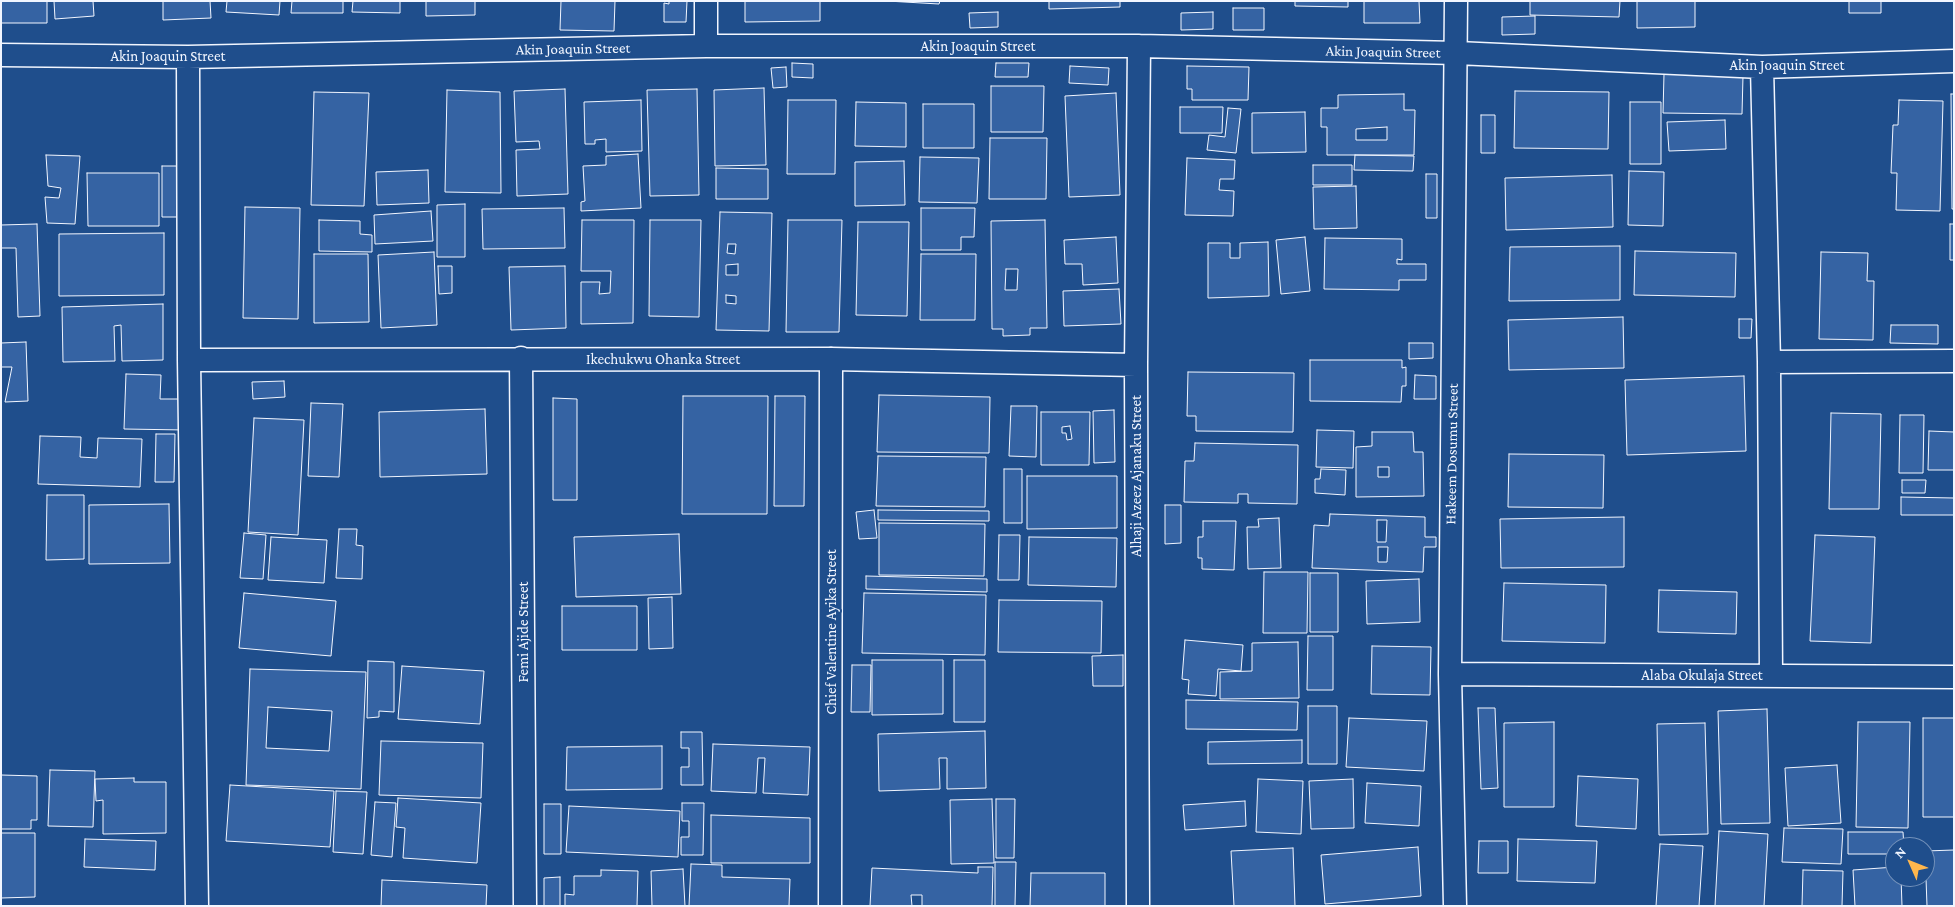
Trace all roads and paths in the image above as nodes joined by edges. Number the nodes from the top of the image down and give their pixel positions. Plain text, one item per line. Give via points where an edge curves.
1 (706, 1) edge
2 (1456, 1) edge
3 (706, 46) junction
4 (1139, 46) junction
5 (1457, 53) junction
6 (1, 55) edge
7 (188, 57) junction
8 (1954, 62) edge
9 (1762, 67) junction
10 (521, 358) junction
11 (831, 359) junction
12 (189, 360) junction
13 (1954, 361) edge
14 (1769, 362) junction
15 (1136, 365) junction
16 (1450, 674) junction
17 (1770, 675) junction
18 (1954, 677) edge
19 (197, 906) edge
20 (526, 906) edge
21 (830, 906) edge
22 (1138, 906) edge
23 (1455, 906) edge

1 - 3 street
2 - 5 street, Hakeem Dosumu Street
3 - 4 street, Akin Joaquin Street
3 - 7 street, Akin Joaquin Street
4 - 5 street, Akin Joaquin Street
4 - 15 street, Alhaji Azeez Ajanaku Street
5 - 9 street, Akin Joaquin Street
5 - 16 street, Hakeem Dosumu Street
6 - 7 street, Akin Joaquin Street
7 - 12 street
8 - 9 street, Akin Joaquin Street
9 - 14 street
10 - 11 street, Ikechukwu Ohanka Street
10 - 12 street, Ikechukwu Ohanka Street
10 - 20 street, Femi Ajide Street
11 - 15 street, Ikechukwu Ohanka Street
11 - 21 street, Chief Valentine Ayika Street
12 - 19 street
13 - 14 street
14 - 17 street
15 - 22 street, Alhaji Azeez Ajanaku Street
16 - 17 street, Alaba Okulaja Street
16 - 23 street, Hakeem Dosumu Street
17 - 18 street, Alaba Okulaja Street

